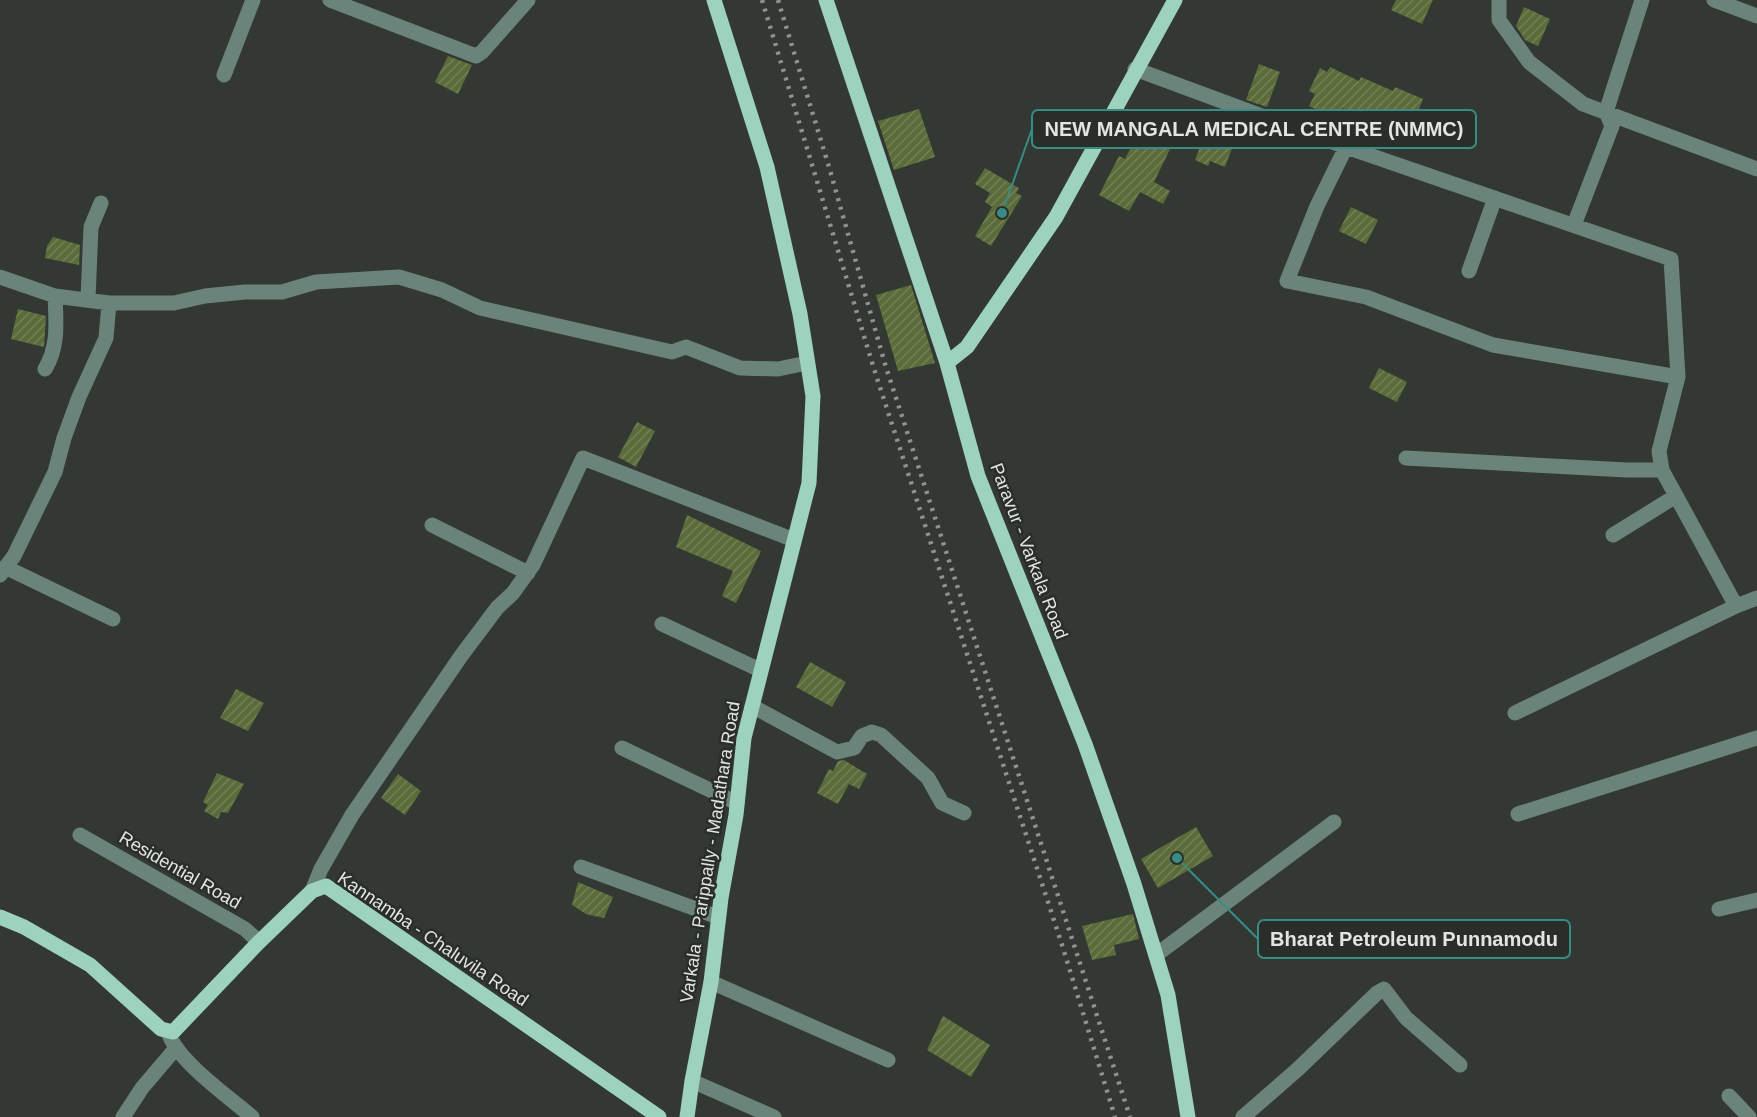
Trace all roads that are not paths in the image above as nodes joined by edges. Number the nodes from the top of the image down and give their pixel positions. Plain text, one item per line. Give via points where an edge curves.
1 (253, 0) edge
2 (330, 0) edge
3 (528, 0) edge
4 (714, 0) edge
5 (826, 0) edge
6 (1175, 0) edge
7 (1499, 0) edge
8 (1642, 0) edge
9 (1714, 0) edge
10 (1757, 16) edge
11 (1135, 69) junction
12 (224, 75) dead end
13 (1606, 112) junction
14 (1346, 147) junction
15 (1757, 169) edge
16 (1495, 198) junction
17 (101, 203) dead end
18 (1574, 225) junction
19 (1469, 271) dead end
20 (0, 277) edge
21 (56, 296) junction
22 (88, 299) junction
23 (109, 303) junction
24 (807, 363) junction
25 (947, 363) junction
26 (45, 369) dead end
27 (1678, 377) junction
28 (1406, 458) dead end
29 (1662, 470) junction
30 (1676, 496) junction
31 (432, 525) dead end
32 (1613, 535) dead end
33 (794, 540) junction
34 (3, 571) edge
35 (528, 573) junction
36 (1757, 598) edge
37 (1736, 606) junction
38 (113, 619) dead end
39 (662, 624) dead end
40 (760, 670) junction
41 (752, 706) junction
42 (1515, 712) dead end
43 (1757, 738) edge
44 (622, 748) dead end
45 (737, 803) junction
46 (964, 813) dead end
47 (1518, 814) dead end
48 (1334, 822) dead end
49 (80, 835) dead end
50 (581, 867) dead end
51 (312, 891) junction
52 (1757, 900) edge
53 (1719, 909) dead end
54 (0, 917) edge
55 (718, 917) junction
56 (259, 942) junction
57 (1156, 955) junction
58 (711, 982) junction
59 (173, 1032) junction
60 (176, 1048) junction
61 (888, 1060) dead end
62 (1460, 1065) dead end
63 (692, 1081) junction
64 (1729, 1096) dead end
65 (123, 1117) edge
66 (252, 1117) edge
67 (659, 1117) edge
68 (687, 1117) edge
69 (774, 1117) edge
70 (1188, 1117) edge
71 (1243, 1117) edge
72 (1749, 1117) edge

1 - 12 street
2 - 3 street via 476,56
4 - 24 main road, Varkala - Parippally - Madathara Road via 767,167
5 - 25 main road, Paravur - Varkala Road
6 - 11 main road
7 - 13 street via 1499,20 1529,62 1583,104
8 - 13 street
9 - 10 street
11 - 14 street
11 - 25 main road via 1056,217 967,347
13 - 15 street
13 - 18 street via 1612,126
14 - 16 street
14 - 27 street via 1287,281 1366,297 1493,345
16 - 18 street
16 - 19 street
17 - 22 street via 91,227
18 - 27 street via 1671,259
20 - 21 street
21 - 22 street
21 - 26 street via 56,339
22 - 23 street
23 - 24 street via 174,303 205,296 282,292 316,282 399,277 442,290 480,308 672,352 687,347 740,368 778,369
23 - 34 street via 106,338 79,398 55,472
24 - 33 main road, Varkala - Parippally - Madathara Road via 813,396 809,483
25 - 57 main road, Paravur - Varkala Road via 978,476 1085,744
27 - 29 street via 1659,451
28 - 29 street
29 - 30 street
30 - 32 street
30 - 37 street
31 - 35 street
33 - 35 street via 583,458
33 - 40 main road, Varkala - Parippally - Madathara Road
34 - 38 street
35 - 51 street via 461,656 352,815
36 - 37 street
37 - 42 street
39 - 40 street
40 - 41 main road, Varkala - Parippally - Madathara Road
41 - 45 main road, Varkala - Parippally - Madathara Road via 744,738
41 - 46 street via 837,752 855,748 862,736 872,732 881,735 928,778 942,803
43 - 47 street
44 - 45 street
45 - 55 main road, Varkala - Parippally - Madathara Road
48 - 57 street
49 - 56 street, Residential Road via 245,929
50 - 55 street
51 - 56 main road, Kannamba - Chaluvila Road
51 - 67 main road, Kannamba - Chaluvila Road via 326,886
52 - 53 street
54 - 59 main road via 90,965 161,1029
55 - 58 main road, Varkala - Parippally - Madathara Road
56 - 59 main road, Kannamba - Chaluvila Road
57 - 70 main road, Paravur - Varkala Road via 1168,995
58 - 61 street
58 - 63 main road, Varkala - Parippally - Madathara Road
59 - 60 street via 170,1037
60 - 65 street
60 - 66 street
62 - 71 street via 1406,1018 1384,989
63 - 68 main road, Varkala - Parippally - Madathara Road
63 - 69 street
64 - 72 street

